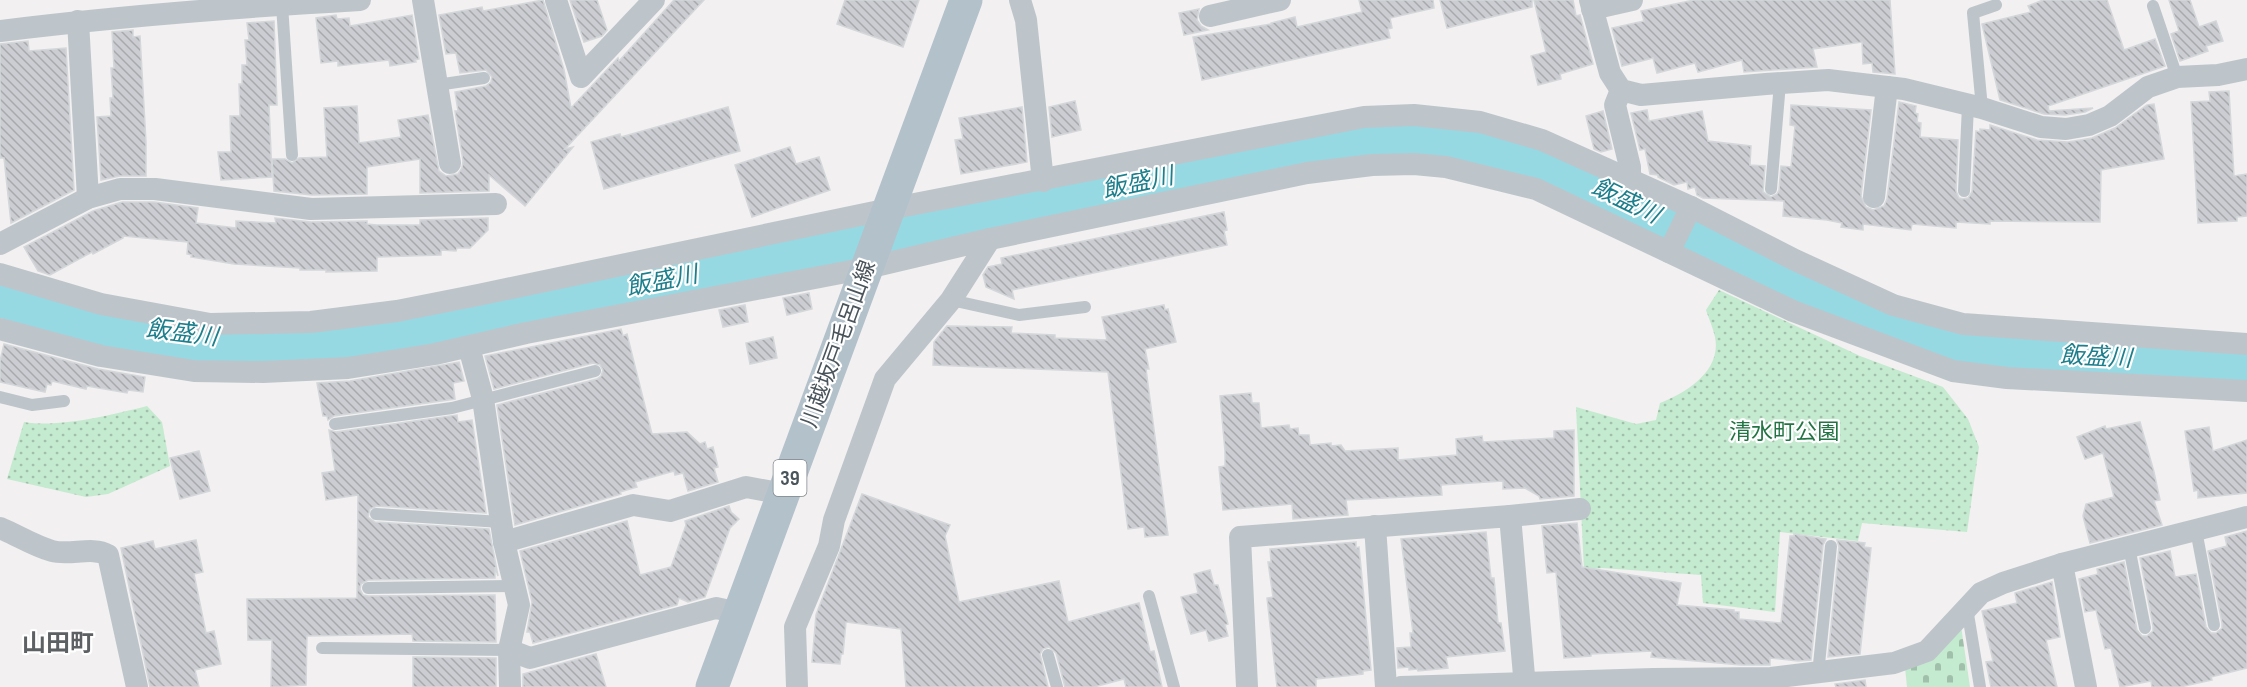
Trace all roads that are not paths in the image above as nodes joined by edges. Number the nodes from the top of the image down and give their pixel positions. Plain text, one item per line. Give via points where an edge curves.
1 (360, 0) edge
2 (423, 0) edge
3 (556, 0) edge
4 (654, 0) edge
5 (966, 0) edge
6 (1020, 0) edge
7 (1280, 0) edge
8 (1632, 0) edge
9 (282, 4) junction
10 (1591, 4) edge
11 (1996, 5) dead end
12 (2152, 6) dead end
13 (1223, 9) edge
14 (78, 21) junction
15 (0, 31) edge
16 (2247, 69) edge
17 (2177, 77) junction
18 (484, 78) dead end
19 (1780, 83) junction
20 (437, 86) junction
21 (1887, 87) junction
22 (1621, 90) junction
23 (1975, 107) junction
24 (292, 154) dead end
25 (450, 162) dead end
26 (1630, 179) junction
27 (1043, 181) junction
28 (1771, 189) dead end
29 (1964, 190) dead end
30 (1874, 197) dead end
31 (88, 198) junction
32 (496, 204) dead end
33 (889, 209) junction
34 (1689, 211) junction
35 (990, 239) junction
36 (0, 244) edge
37 (1670, 249) junction
38 (867, 268) junction
39 (0, 274) edge
40 (951, 300) junction
41 (1085, 307) dead end
42 (0, 329) edge
43 (2247, 344) edge
44 (469, 347) junction
45 (595, 371) dead end
46 (2247, 391) edge
47 (0, 397) edge
48 (483, 399) junction
49 (64, 401) dead end
50 (335, 424) dead end
51 (784, 494) junction
52 (1580, 510) dead end
53 (376, 514) dead end
54 (1510, 516) junction
55 (2247, 517) edge
56 (1375, 526) junction
57 (0, 528) edge
58 (2196, 530) junction
59 (503, 532) junction
60 (1831, 546) dead end
61 (2129, 546) junction
62 (2062, 564) junction
63 (515, 586) junction
64 (368, 588) dead end
65 (1149, 596) dead end
66 (1967, 608) junction
67 (739, 613) junction
68 (2214, 626) dead end
69 (2145, 628) dead end
70 (322, 648) dead end
71 (509, 650) junction
72 (1048, 656) dead end
73 (1818, 674) junction
74 (1654, 683) edge
75 (1525, 684) edge
76 (137, 687) edge
77 (510, 687) edge
78 (712, 687) edge
79 (797, 687) edge
80 (1057, 687) edge
81 (1174, 687) edge
82 (1247, 687) edge
83 (1386, 687) edge
84 (1401, 687) edge
85 (1980, 687) edge
86 (2086, 687) edge

1 - 9 street
2 - 20 street
3 - 4 street via 581,77
5 - 33 main road, 川越坂戸毛呂山線 / 39
6 - 27 street via 1026,20
7 - 13 street
8 - 10 street
9 - 14 street
9 - 24 lane
10 - 22 street via 1610,73
11 - 23 lane via 1973,13
12 - 17 lane
14 - 15 street
14 - 31 street
16 - 17 street
17 - 23 street via 2148,87 2110,116 2066,129 2041,127
18 - 20 lane
19 - 21 street via 1828,80
19 - 22 street via 1641,95
19 - 28 lane
20 - 25 street
21 - 23 street
21 - 30 street
22 - 26 street via 1615,105
23 - 29 lane
26 - 27 street via 1542,140 1480,122 1414,115 1364,117
26 - 34 street
27 - 33 street
31 - 32 street via 120,189 155,189 311,208
31 - 36 street
33 - 38 main road, 川越坂戸毛呂山線 / 39
33 - 39 street via 478,296 310,322 210,324 101,304
34 - 37 street
34 - 43 street via 1893,305 1963,324
35 - 37 street via 1307,173 1414,164 1446,167 1536,189
35 - 38 street
35 - 40 street
37 - 46 street via 1793,311 1953,371 2007,378
38 - 44 street
38 - 51 main road, 川越坂戸毛呂山線 / 39
40 - 41 lane via 1019,315
40 - 79 street via 885,379 834,520 829,546 795,627
42 - 44 street via 101,356 194,371 348,368
44 - 48 street
45 - 48 lane
47 - 49 lane via 32,405
48 - 50 lane via 452,408
48 - 59 street
51 - 59 street via 746,487 670,511 633,505
51 - 67 main road, 川越坂戸毛呂山線 / 39
52 - 54 street
53 - 59 lane
54 - 56 street
54 - 75 street
55 - 58 street
56 - 82 street via 1240,537
56 - 83 street
57 - 76 street via 51,551 101,551 108,555
58 - 61 street
58 - 68 lane
59 - 63 street
60 - 73 lane
61 - 62 street
61 - 69 lane
62 - 66 street via 1981,593
62 - 86 street
63 - 64 lane
63 - 71 street via 519,604
65 - 81 lane
66 - 73 street via 1928,651 1894,663
66 - 85 lane
67 - 71 street via 716,608 530,658
67 - 78 main road, 川越坂戸毛呂山線 / 39
70 - 71 lane
71 - 77 street
72 - 80 lane
73 - 74 street
74 - 75 street
75 - 84 street

